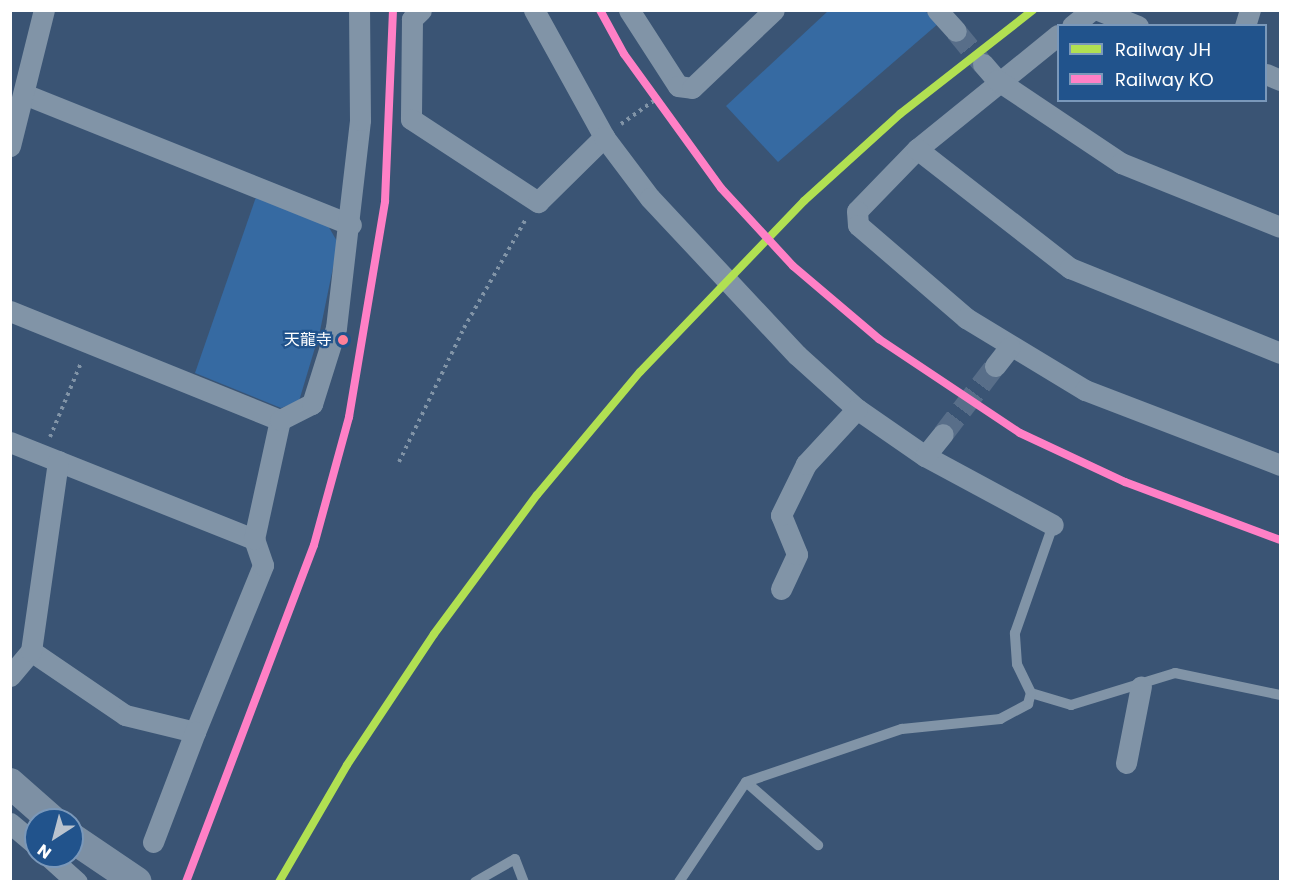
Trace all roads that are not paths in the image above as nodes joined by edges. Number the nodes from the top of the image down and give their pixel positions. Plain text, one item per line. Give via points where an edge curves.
1 (44, 10) edge
2 (359, 10) edge
3 (421, 10) edge
4 (534, 10) edge
5 (629, 10) edge
6 (774, 10) edge
7 (1092, 10) edge
8 (1098, 10) edge
9 (941, 12) edge
10 (1074, 24) edge
11 (1133, 24) edge
12 (956, 31) tunnel mouth
13 (1057, 36) edge
14 (982, 64) tunnel mouth
15 (1267, 74) edge
16 (997, 80) junction
17 (1281, 80) edge
18 (24, 94) junction
19 (604, 137) junction
20 (10, 146) edge
21 (917, 149) junction
22 (351, 225) junction
23 (1281, 227) edge
24 (10, 311) edge
25 (1010, 347) junction
26 (1281, 353) edge
27 (995, 366) tunnel mouth
28 (857, 409) junction
29 (280, 420) junction
30 (943, 434) tunnel mouth
31 (10, 442) edge
32 (925, 456) junction
33 (51, 458) junction
34 (1281, 465) edge
35 (1053, 525) joint
36 (254, 539) junction
37 (781, 589) dead end
38 (31, 651) junction
39 (10, 676) edge
40 (1141, 686) junction
41 (1032, 693) junction
42 (1281, 695) edge
43 (195, 732) junction
44 (1126, 763) dead end
45 (746, 782) junction
46 (10, 783) edge
47 (38, 808) edge
48 (10, 823) edge
49 (24, 835) edge
50 (153, 842) dead end
51 (818, 845) dead end
52 (84, 846) edge
53 (61, 868) edge
54 (136, 881) edge
55 (77, 882) edge
56 (475, 882) edge
57 (524, 882) edge
58 (679, 882) edge

1 - 18 street
2 - 22 street via 360,120
3 - 19 street via 412,20 411,119 538,202
4 - 19 street
5 - 6 street via 678,86 692,88
7 - 10 street
8 - 11 street
9 - 12 street
13 - 16 street
14 - 16 street
15 - 17 street
16 - 21 street
16 - 23 street via 1121,163
18 - 20 street
18 - 22 street
19 - 28 street via 716,271
21 - 25 street via 857,211 858,225 966,318
21 - 26 street via 1070,268
22 - 29 street via 336,328 312,404
24 - 29 street
25 - 27 street
25 - 34 street via 1132,412
28 - 32 street
28 - 37 street via 806,464 781,515 797,554
29 - 36 street
30 - 32 street
31 - 33 street
32 - 35 street
33 - 36 street
33 - 38 street
35 - 41 lane via 1015,633 1017,664
36 - 43 street via 263,565
38 - 39 street
38 - 43 street via 125,715
40 - 41 lane via 1071,705
40 - 42 lane via 1175,673
40 - 44 street
41 - 45 lane via 1028,704 1000,719 902,729
43 - 50 street
45 - 51 lane
45 - 58 lane
46 - 47 main road
48 - 49 street
52 - 54 main road
53 - 55 street
56 - 57 lane via 515,859

